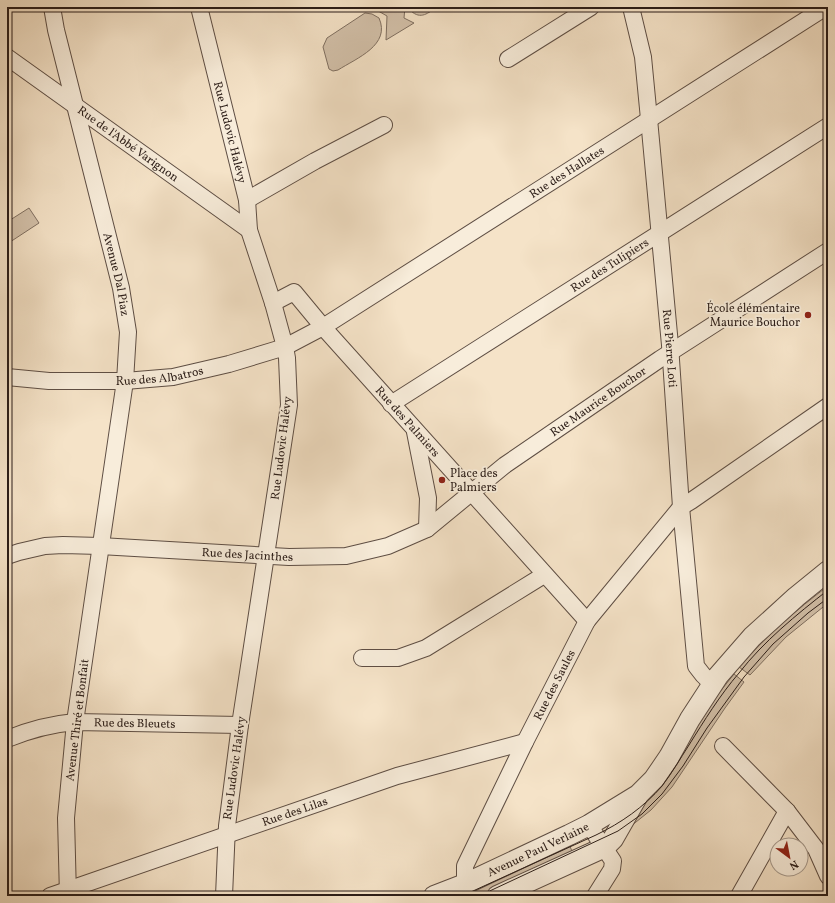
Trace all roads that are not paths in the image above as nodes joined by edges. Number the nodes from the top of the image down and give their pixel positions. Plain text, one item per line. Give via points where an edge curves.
1 (52, 7) edge
2 (199, 7) edge
3 (591, 7) edge
4 (631, 7) edge
5 (826, 7) edge
6 (7, 57) edge
7 (508, 59) dead end
8 (76, 106) junction
9 (650, 119) junction
10 (384, 125) dead end
11 (828, 126) edge
12 (247, 200) junction
13 (249, 230) junction
14 (659, 233) junction
15 (828, 251) edge
16 (273, 303) junction
17 (323, 327) junction
18 (306, 336) joint
19 (285, 347) junction
20 (670, 354) junction
21 (7, 377) edge
22 (125, 381) junction
23 (391, 404) junction
24 (828, 406) edge
25 (415, 430) junction
26 (472, 492) junction
27 (681, 507) junction
28 (427, 529) junction
29 (100, 546) junction
30 (7, 556) edge
31 (266, 556) junction
32 (828, 571) edge
33 (544, 575) junction
34 (587, 621) junction
35 (362, 658) dead end
36 (713, 684) junction
37 (75, 722) junction
38 (240, 725) junction
39 (7, 739) edge
40 (525, 742) junction
41 (722, 746) dead end
42 (638, 795) junction
43 (786, 811) junction
44 (589, 824) junction
45 (226, 835) junction
46 (605, 847) junction
47 (828, 876) edge
48 (465, 884) junction
49 (68, 893) edge
50 (50, 896) edge
51 (224, 896) edge
52 (434, 896) edge
53 (497, 896) edge
54 (595, 896) edge
55 (739, 896) edge

1 - 8 street, Avenue Dal Piaz
2 - 12 street, Rue Ludovic Halévy
3 - 7 street
4 - 9 street, Rue Pierre Loti via 643,57
5 - 9 street, Rue des Hallates
6 - 8 street, Rue de l'Abbé Varignon
8 - 13 street, Rue de l'Abbé Varignon
8 - 22 street, Avenue Dal Piaz via 121,288 128,332
9 - 14 street, Rue Pierre Loti
9 - 17 street, Rue des Hallates
10 - 12 street
11 - 14 street, Rue des Tulipiers
12 - 13 street, Rue Ludovic Halévy
13 - 16 street, Rue Ludovic Halévy
14 - 20 street, Rue Pierre Loti
14 - 23 street, Rue des Tulipiers
15 - 20 street, Rue Maurice Bouchor
16 - 17 street, Rue des Palmiers via 294,292
16 - 19 street, Rue Ludovic Halévy
17 - 18 street, Rue des Hallates
17 - 23 street, Rue des Palmiers
18 - 19 street, Rue des Albatros
19 - 22 street, Rue des Albatros via 173,377
19 - 31 street, Rue Ludovic Halévy via 289,404
20 - 26 street, Rue Maurice Bouchor via 505,465
20 - 27 street, Rue Pierre Loti
21 - 22 street, Rue des Albatros via 50,381
22 - 29 street, Avenue Dal Piaz
23 - 25 street, Rue des Palmiers
24 - 27 street, Rue des Saules
25 - 26 street, Rue des Palmiers
25 - 28 street via 428,498
26 - 28 street, Rue des Jacinthes
26 - 33 street, Rue des Palmiers
27 - 34 street, Rue des Saules
27 - 36 street, Rue Pierre Loti via 696,666
28 - 31 street, Rue des Jacinthes via 388,546 346,556
29 - 30 street, Rue des Jacinthes via 45,546
29 - 31 street, Rue des Jacinthes
29 - 37 street, Avenue Thiré et Bonfait
31 - 38 street, Rue Ludovic Halévy
32 - 36 street, Avenue Paul Verlaine via 752,638
33 - 34 street, Rue des Palmiers
33 - 35 street via 426,648 398,658
34 - 40 street, Rue des Saules
36 - 42 street, Avenue Paul Verlaine via 669,757 654,779
37 - 38 street, Rue des Bleuets
37 - 39 street, Rue des Bleuets via 27,731
37 - 49 street, Avenue Thiré et Bonfait via 66,818
38 - 45 street, Rue Ludovic Halévy
40 - 45 street, Rue des Lilas via 397,776
40 - 48 street, Rue des Saules via 465,866
41 - 43 street
42 - 44 street, Avenue Paul Verlaine
42 - 46 street, Avenue Paul Verlaine via 613,839
43 - 47 street via 816,849
43 - 55 street
44 - 46 street
44 - 48 street, Avenue Paul Verlaine
45 - 49 street, Rue des Lilas
45 - 51 street, Rue Ludovic Halévy
46 - 53 street, Avenue Paul Verlaine
46 - 54 street via 613,861 612,869
48 - 52 street, Avenue Paul Verlaine
49 - 50 street, Rue des Lilas

